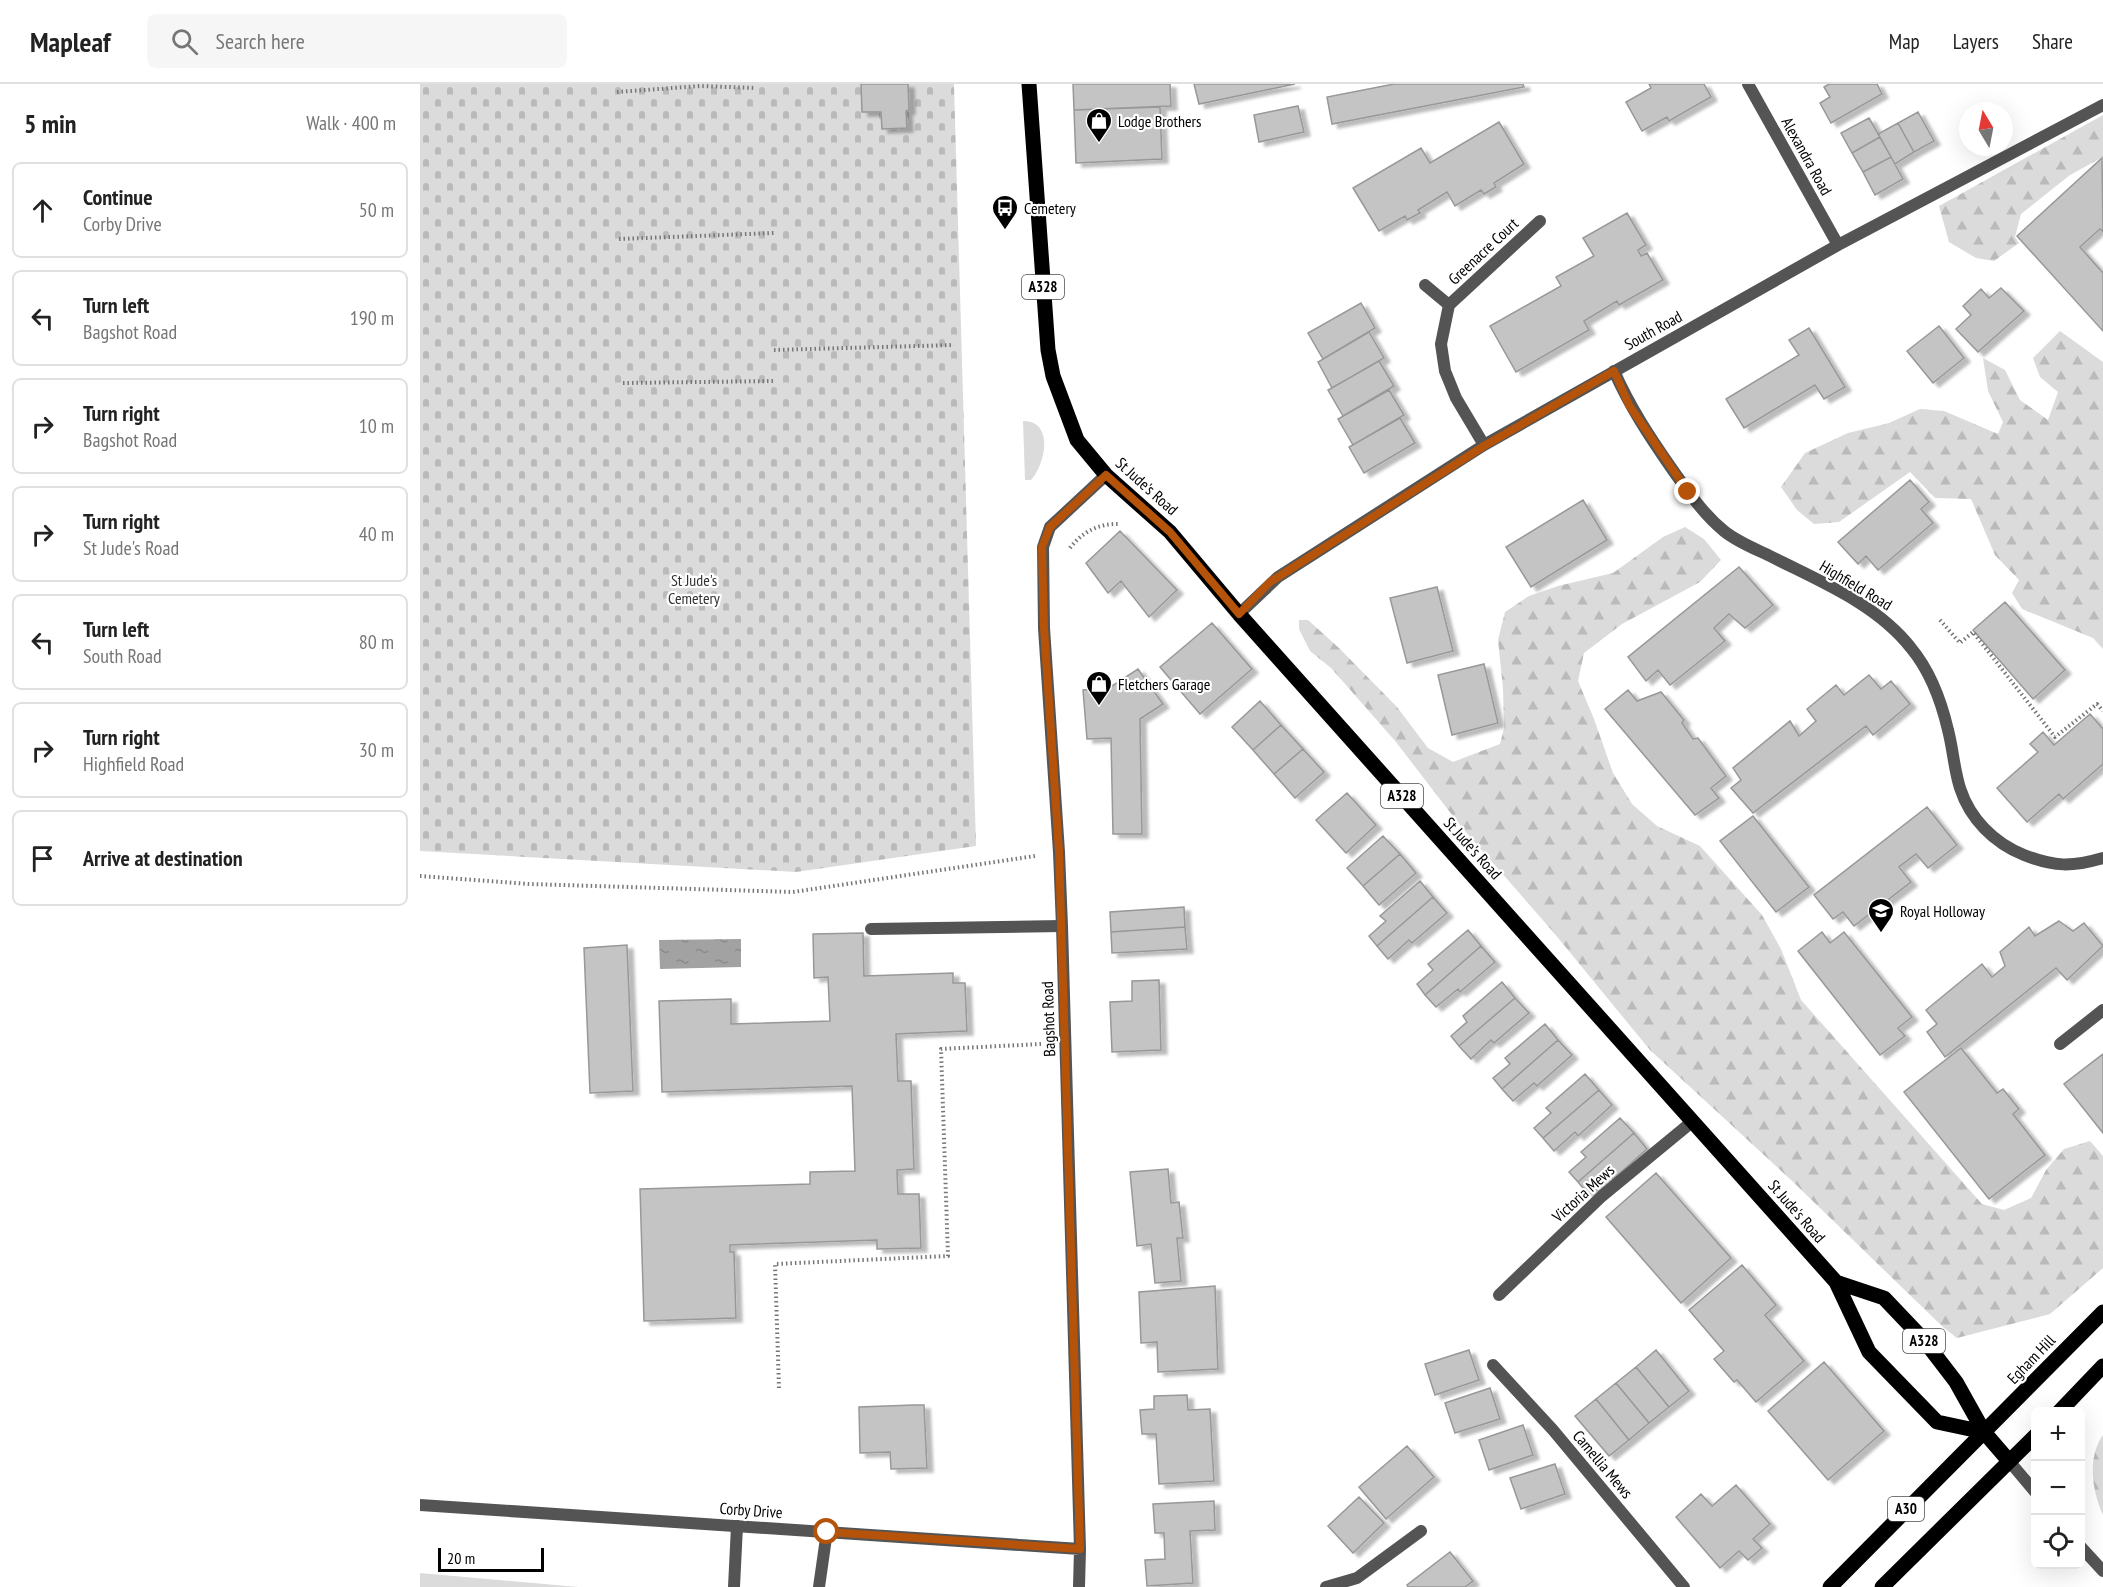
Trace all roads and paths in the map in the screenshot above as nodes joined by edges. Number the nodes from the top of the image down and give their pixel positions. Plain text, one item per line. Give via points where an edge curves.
1 (1029, 84) edge
2 (1748, 84) edge
3 (756, 88) dead end
4 (617, 92) dead end
5 (2103, 105) edge
6 (1540, 221) dead end
7 (774, 233) dead end
8 (619, 239) dead end
9 (1838, 244) junction
10 (1425, 285) dead end
11 (1449, 305) junction
12 (954, 345) dead end
13 (774, 350) dead end
14 (1614, 371) junction
15 (776, 381) dead end
16 (623, 383) dead end
17 (1484, 446) junction
18 (1106, 475) junction
19 (1126, 525) dead end
20 (1069, 550) dead end
21 (1239, 614) junction
22 (1940, 620) dead end
23 (2103, 711) edge
24 (1059, 852) junction
25 (2103, 858) edge
26 (420, 876) edge
27 (1062, 926) junction
28 (871, 929) dead end
29 (2103, 1010) edge
30 (1066, 1042) junction
31 (2060, 1044) dead end
32 (1694, 1120) junction
33 (1836, 1282) junction
34 (1499, 1295) dead end
35 (2103, 1312) edge
36 (1493, 1365) dead end
37 (2103, 1366) edge
38 (779, 1388) dead end
39 (2064, 1407) edge
40 (1984, 1432) junction
41 (2031, 1440) edge
42 (2009, 1461) junction
43 (2031, 1487) edge
44 (420, 1505) edge
45 (737, 1526) junction
46 (1421, 1531) dead end
47 (827, 1532) junction
48 (1080, 1549) junction
49 (2085, 1551) edge
50 (2103, 1571) edge
51 (1360, 1583) edge
52 (734, 1587) edge
53 (819, 1587) edge
54 (1079, 1587) edge
55 (1326, 1587) edge
56 (1684, 1587) edge
57 (1830, 1587) edge
58 (1882, 1587) edge

1 - 18 main road, St Jude's Road / A328 via 1053,376 1077,440
2 - 9 street, Alexandra Road
3 - 4 path via 700,86
5 - 9 street, South Road
6 - 11 street, Greenacre Court
7 - 8 path
9 - 14 street, South Road
10 - 11 street, Greenacre Court
11 - 17 street, Greenacre Court via 1441,344 1445,371
12 - 13 path
14 - 17 street, South Road
14 - 25 street, Highfield Road via 1629,405 1664,458 1724,532 1872,611 1912,649 1939,696 1964,800 1988,833 2000,843 2041,862 2060,866
15 - 16 path
17 - 21 street, South Road via 1270,582
18 - 21 main road, St Jude's Road / A328 via 1170,532
18 - 24 street, Bagshot Road via 1050,527 1042,547
19 - 20 path via 1095,527
21 - 32 main road, St Jude's Road / A328
22 - 23 path via 1960,642 1973,632 2055,737 2097,704
24 - 26 path via 793,891 529,884
24 - 27 street, Bagshot Road
27 - 28 street
27 - 30 street, Bagshot Road
29 - 31 street
30 - 38 path via 941,1049 948,1256 775,1264
30 - 48 street, Bagshot Road
32 - 33 main road, St Jude's Road / A328
32 - 34 street, Victoria Mews via 1602,1196
33 - 40 main road, A328 via 1884,1298 1956,1382
33 - 40 main road via 1869,1352 1937,1422
35 - 40 main road, Egham Hill / A30
36 - 56 street, Camellia Mews via 1553,1430
37 - 39 main road
40 - 42 main road, A328
40 - 57 main road, A30
41 - 42 main road, A30
42 - 43 street
42 - 58 main road, A30
44 - 45 street, Corby Drive
45 - 47 street, Corby Drive
45 - 52 street
46 - 51 street
47 - 48 street, Corby Drive
47 - 53 street
48 - 54 street, Bagshot Road
49 - 50 street
51 - 55 street

